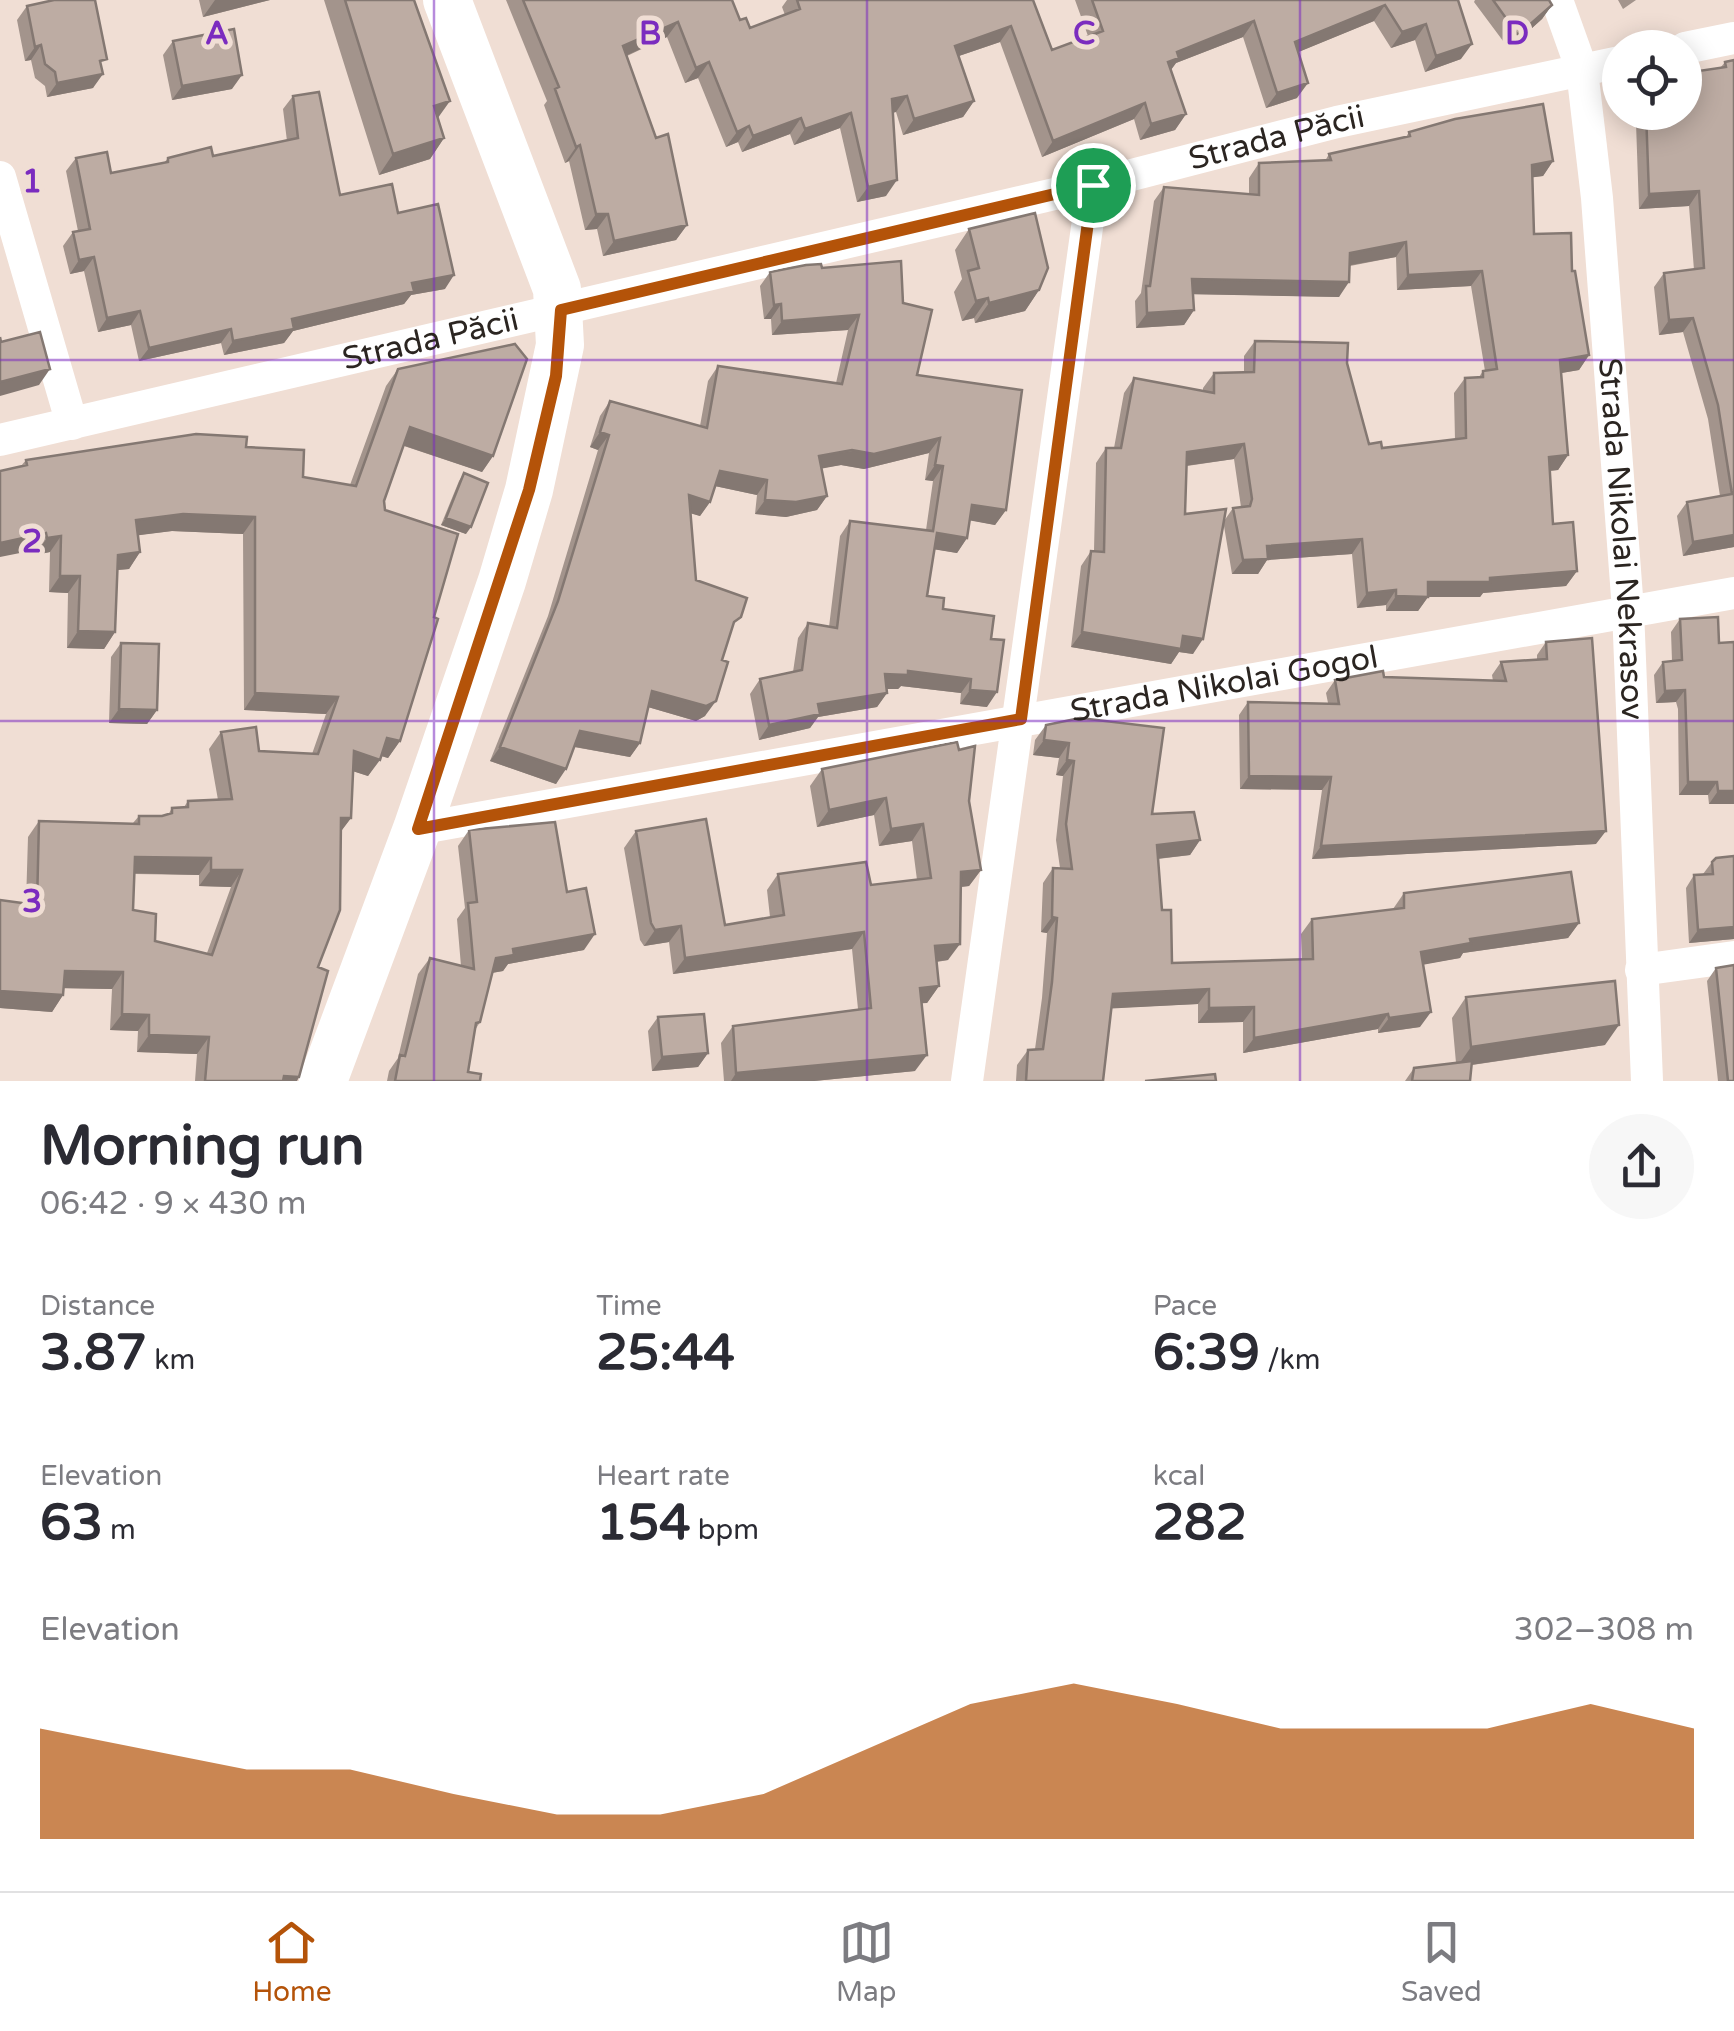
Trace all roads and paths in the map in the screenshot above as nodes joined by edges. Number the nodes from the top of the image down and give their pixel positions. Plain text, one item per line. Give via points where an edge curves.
1 (447, 0) edge
2 (1557, 0) edge
3 (1734, 38) edge
4 (1702, 45) edge
5 (1602, 66) edge
6 (1582, 70) junction
7 (0, 176) edge
8 (1093, 185) junction
9 (561, 310) junction
10 (72, 424) junction
11 (0, 440) edge
12 (1734, 593) edge
13 (1628, 610) junction
14 (1021, 719) junction
15 (418, 829) junction
16 (1734, 957) edge
17 (1641, 970) junction
18 (323, 1081) edge
19 (968, 1081) edge
20 (1647, 1081) edge

1 - 9 main road
2 - 6 street, Strada Nikolai Nekrasov
3 - 4 street
5 - 6 street, Strada Păcii
6 - 8 street, Strada Păcii via 1336,122
6 - 13 street, Strada Nikolai Nekrasov
7 - 10 street
8 - 9 street, Strada Păcii
8 - 14 street
9 - 10 street, Strada Păcii
9 - 15 main road via 556,376 529,490
10 - 11 street, Strada Păcii
12 - 13 street, Strada Nikolai Gogol
13 - 14 street, Strada Nikolai Gogol
13 - 17 street, Strada Nikolai Nekrasov
14 - 15 street, Strada Nikolai Gogol
14 - 19 street
15 - 18 main road
16 - 17 street
17 - 20 street, Strada Nikolai Nekrasov

